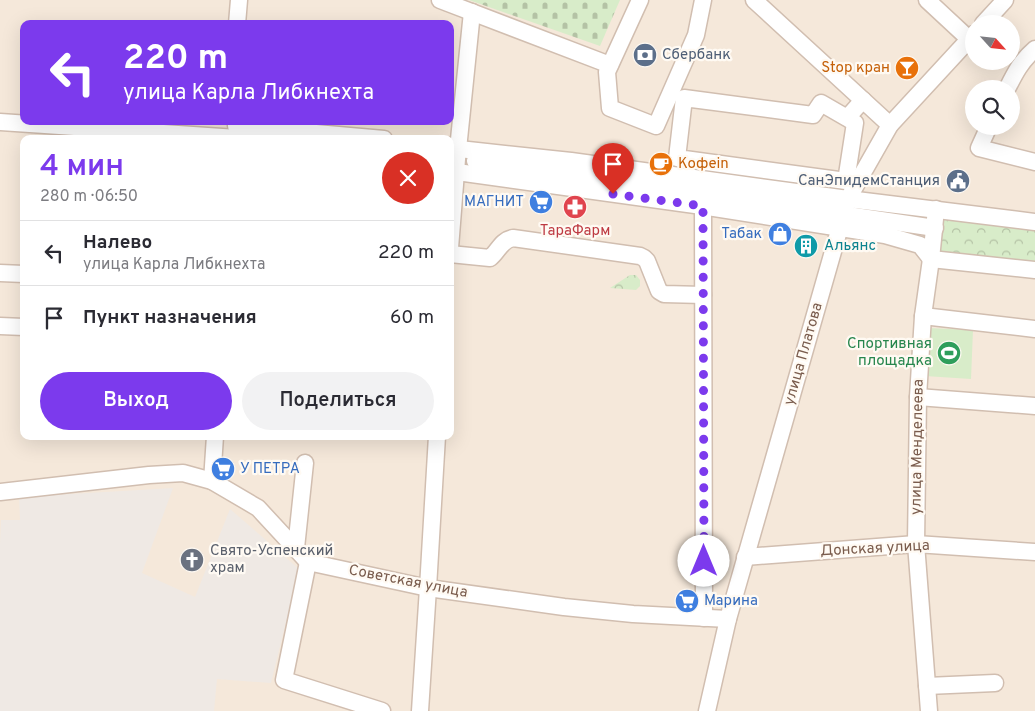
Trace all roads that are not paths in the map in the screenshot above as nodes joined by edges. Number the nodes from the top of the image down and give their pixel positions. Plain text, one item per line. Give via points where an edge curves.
1 (239, 0) edge
2 (440, 0) edge
3 (640, 0) edge
4 (704, 0) edge
5 (754, 0) edge
6 (927, 0) edge
7 (1005, 0) edge
8 (472, 12) junction
9 (991, 15) edge
10 (237, 20) edge
11 (965, 31) edge
12 (965, 43) edge
13 (1035, 49) edge
14 (610, 65) junction
15 (1012, 80) edge
16 (863, 100) junction
17 (0, 113) edge
18 (20, 115) edge
19 (847, 118) junction
20 (0, 122) edge
21 (20, 123) edge
22 (77, 125) edge
23 (179, 125) edge
24 (890, 126) junction
25 (0, 131) edge
26 (231, 131) edge
27 (54, 135) edge
28 (308, 135) edge
29 (986, 135) edge
30 (454, 159) edge
31 (1035, 162) edge
32 (703, 206) junction
33 (936, 209) junction
34 (849, 215) junction
35 (1035, 222) edge
36 (935, 228) junction
37 (454, 255) edge
38 (931, 259) junction
39 (1035, 270) edge
40 (0, 273) edge
41 (20, 274) edge
42 (703, 295) junction
43 (922, 316) junction
44 (0, 326) edge
45 (20, 327) edge
46 (1035, 329) edge
47 (918, 397) junction
48 (1035, 406) edge
49 (215, 440) edge
50 (436, 440) edge
51 (304, 463) dead end
52 (212, 481) junction
53 (0, 492) edge
54 (916, 544) junction
55 (296, 548) junction
56 (1035, 552) edge
57 (745, 556) junction
58 (308, 562) junction
59 (428, 588) junction
60 (704, 618) junction
61 (728, 619) junction
62 (995, 683) dead end
63 (927, 686) junction
64 (382, 711) edge
65 (420, 711) edge
66 (707, 711) edge
67 (929, 711) edge

1 - 10 street
2 - 8 street
3 - 14 street
4 - 14 street via 696,35 656,126 610,108 607,72
5 - 16 street
6 - 11 street
7 - 9 street
8 - 14 street
8 - 30 street
12 - 24 street, улица Платова
13 - 15 street
16 - 19 street
16 - 24 street
17 - 18 street
19 - 19 street via 821,103 813,115 684,98 677,158 846,181 855,123
20 - 21 street
22 - 26 street
23 - 26 street
24 - 34 street, улица Платова
25 - 27 street
26 - 28 street
29 - 31 street via 979,148
30 - 32 street
30 - 34 street
32 - 34 street
32 - 42 street
33 - 34 street
33 - 35 street
33 - 36 street, улица Менделеева
34 - 36 street
34 - 38 street via 885,235 920,245
34 - 57 street, улица Платова
36 - 38 street, улица Менделеева
37 - 42 street via 490,258 505,241 513,238 640,256 647,261 661,293
38 - 39 street
38 - 43 street, улица Менделеева
40 - 41 street
42 - 60 street
43 - 46 street
43 - 47 street, улица Менделеева
44 - 45 street
47 - 48 street
47 - 54 street, улица Менделеева
49 - 52 street
50 - 59 street
51 - 55 street
52 - 53 street via 183,473
52 - 55 street via 258,508
54 - 56 street, Донская улица
54 - 57 street, Донская улица
54 - 63 street, улица Менделеева
55 - 58 street
57 - 61 street, улица Платова
58 - 59 street, Советская улица
58 - 64 street via 284,680
59 - 60 street, Советская улица via 564,607
59 - 65 street
60 - 61 street, Советская улица
61 - 66 street, улица Платова
62 - 63 street
63 - 67 street, улица Менделеева

